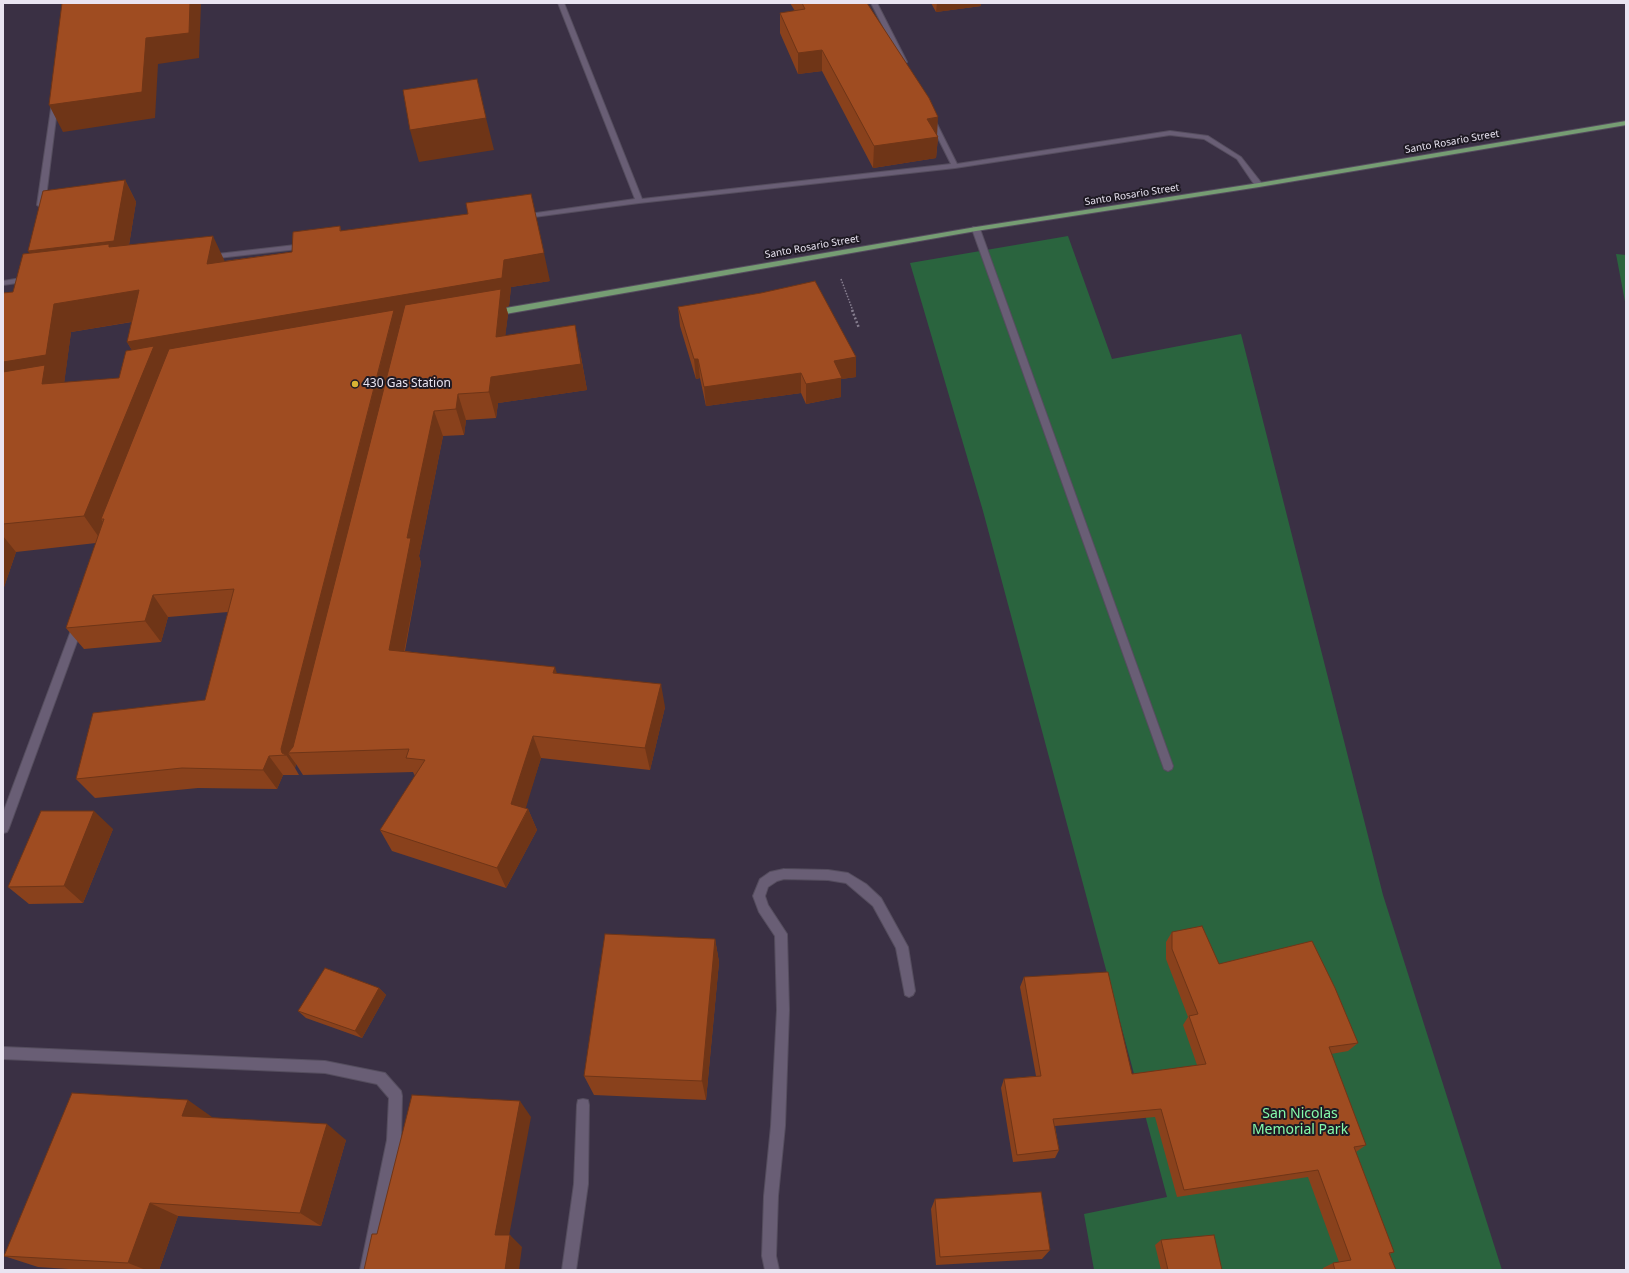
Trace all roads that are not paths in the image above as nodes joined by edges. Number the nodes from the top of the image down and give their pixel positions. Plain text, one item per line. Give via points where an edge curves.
1 (562, 3) edge
2 (874, 3) edge
3 (906, 67) edge
4 (57, 91) edge
5 (927, 110) edge
6 (1626, 122) edge
7 (955, 166) junction
8 (1259, 185) junction
9 (639, 201) junction
10 (40, 212) edge
11 (514, 218) edge
12 (976, 229) junction
13 (310, 245) edge
14 (200, 258) edge
15 (31, 276) edge
16 (3, 283) edge
17 (486, 314) edge
18 (81, 618) edge
19 (1168, 766) dead end
20 (3, 828) edge
21 (908, 991) dead end
22 (3, 1053) edge
23 (583, 1105) edge
24 (367, 1270) edge
25 (569, 1270) edge
26 (772, 1270) edge

1 - 9 street
2 - 3 street
4 - 10 street
5 - 7 street
6 - 8 main road, Santo Rosario Street
7 - 8 street via 1170,133 1206,137 1239,158
7 - 9 street
8 - 12 main road, Santo Rosario Street
9 - 11 street
12 - 17 main road, Santo Rosario Street
12 - 19 street
13 - 14 street
15 - 16 street
18 - 20 street
21 - 26 street via 902,947 877,902 862,888 848,878 828,875 784,874 774,876 764,883 759,896 763,908 781,934 783,1010 778,1126 771,1196 769,1256
22 - 24 street via 325,1067 380,1078 396,1096 394,1140
23 - 25 street via 581,1184

